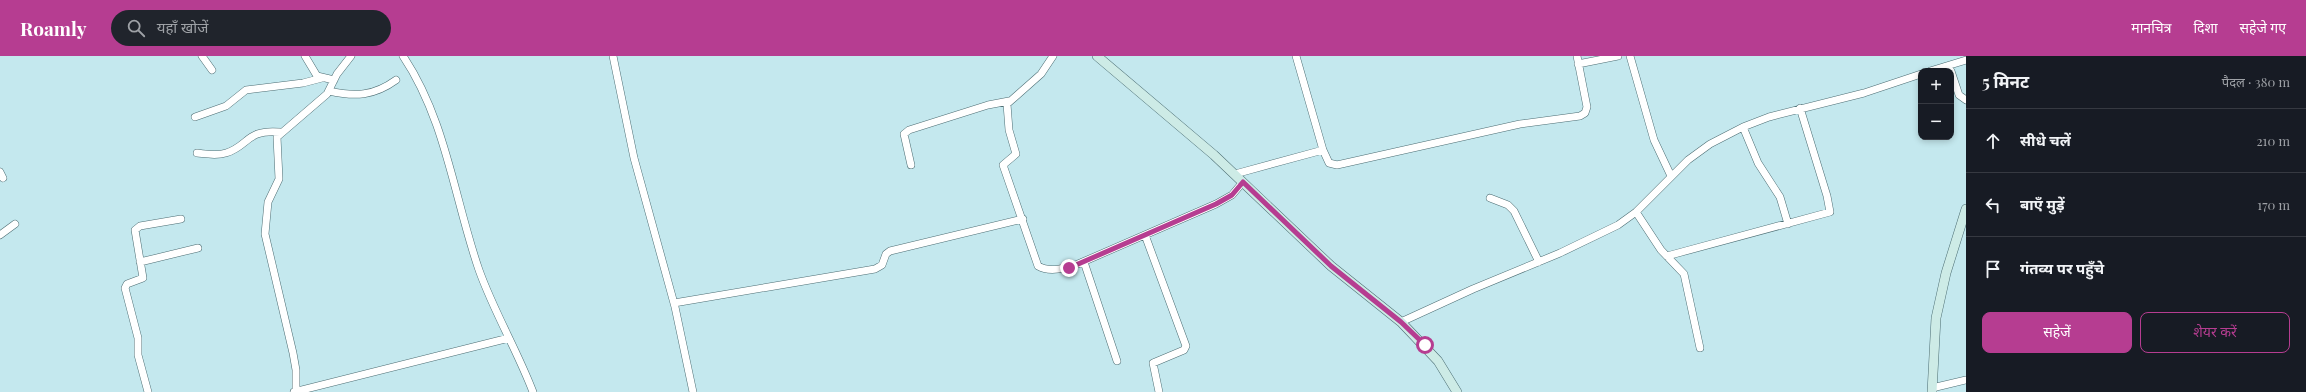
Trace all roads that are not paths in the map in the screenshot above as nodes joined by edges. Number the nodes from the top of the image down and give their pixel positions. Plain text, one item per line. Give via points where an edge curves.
1 (202, 56) edge
2 (305, 56) edge
3 (351, 56) edge
4 (403, 56) edge
5 (614, 56) edge
6 (1053, 56) edge
7 (1097, 56) edge
8 (1296, 56) edge
9 (1618, 56) edge
10 (1630, 56) edge
11 (1577, 60) edge
12 (1966, 60) edge
13 (1952, 68) edge
14 (212, 70) dead end
15 (1918, 75) edge
16 (322, 78) junction
17 (334, 80) junction
18 (396, 80) dead end
19 (1954, 81) edge
20 (329, 91) junction
21 (1966, 100) edge
22 (1009, 101) junction
23 (1800, 108) junction
24 (195, 117) dead end
25 (1743, 127) junction
26 (280, 132) junction
27 (1323, 150) junction
28 (197, 153) dead end
29 (911, 165) dead end
30 (1235, 174) junction
31 (1672, 176) junction
32 (1243, 182) junction
33 (1490, 198) dead end
34 (1966, 209) edge
35 (1636, 212) junction
36 (181, 219) dead end
37 (1023, 219) junction
38 (15, 224) dead end
39 (1788, 224) junction
40 (0, 235) edge
41 (1145, 235) junction
42 (198, 248) dead end
43 (1667, 256) junction
44 (140, 262) junction
45 (1084, 262) junction
46 (1539, 262) junction
47 (674, 303) junction
48 (1401, 322) junction
49 (509, 338) junction
50 (1700, 348) dead end
51 (1117, 361) dead end
52 (1966, 380) edge
53 (1932, 390) edge
54 (148, 392) edge
55 (295, 392) edge
56 (533, 392) edge
57 (693, 392) edge
58 (1159, 392) edge
59 (1457, 392) edge

1 - 14 street
2 - 16 street via 313,71
3 - 17 street
4 - 49 street via 436,121 479,268
5 - 47 street via 634,158
6 - 22 street via 1041,74
7 - 30 street
8 - 27 street
9 - 11 street
10 - 31 street via 1654,140
11 - 27 street via 1587,107 1585,113 1580,116 1520,124 1337,165 1330,163
12 - 13 street
15 - 23 street via 1864,93
16 - 17 street
16 - 24 street via 246,90 226,106
17 - 20 street
18 - 20 street via 373,93 347,94
19 - 21 street via 1959,95
20 - 26 street
22 - 29 street via 988,104 908,130 904,134 904,139
22 - 37 street via 1006,108 1007,119 1016,154 1003,165
23 - 25 street
23 - 39 street via 1830,211 1825,215
25 - 31 street via 1710,144
25 - 39 street via 1758,163 1780,197
26 - 28 street via 256,134 226,153
26 - 55 street via 277,142 279,179 268,202 264,234 293,353 296,370
27 - 30 street
30 - 32 street
31 - 35 street
32 - 41 street via 1226,199
32 - 48 street via 1331,266
33 - 46 street via 1508,205 1514,211
34 - 53 street via 1943,283 1935,330
35 - 43 street via 1651,237
35 - 46 street via 1596,237
36 - 44 street via 136,229
37 - 45 street via 1038,266 1061,269
37 - 47 street via 890,251 882,265 874,269
38 - 40 street
39 - 43 street
41 - 45 street
41 - 58 street via 1186,342 1184,350 1152,365
42 - 44 street
43 - 50 street via 1682,271 1687,283
44 - 54 street via 142,278 125,288
45 - 51 street
46 - 48 street
47 - 57 street
48 - 59 street via 1438,361
49 - 55 street
49 - 56 street
52 - 53 street

